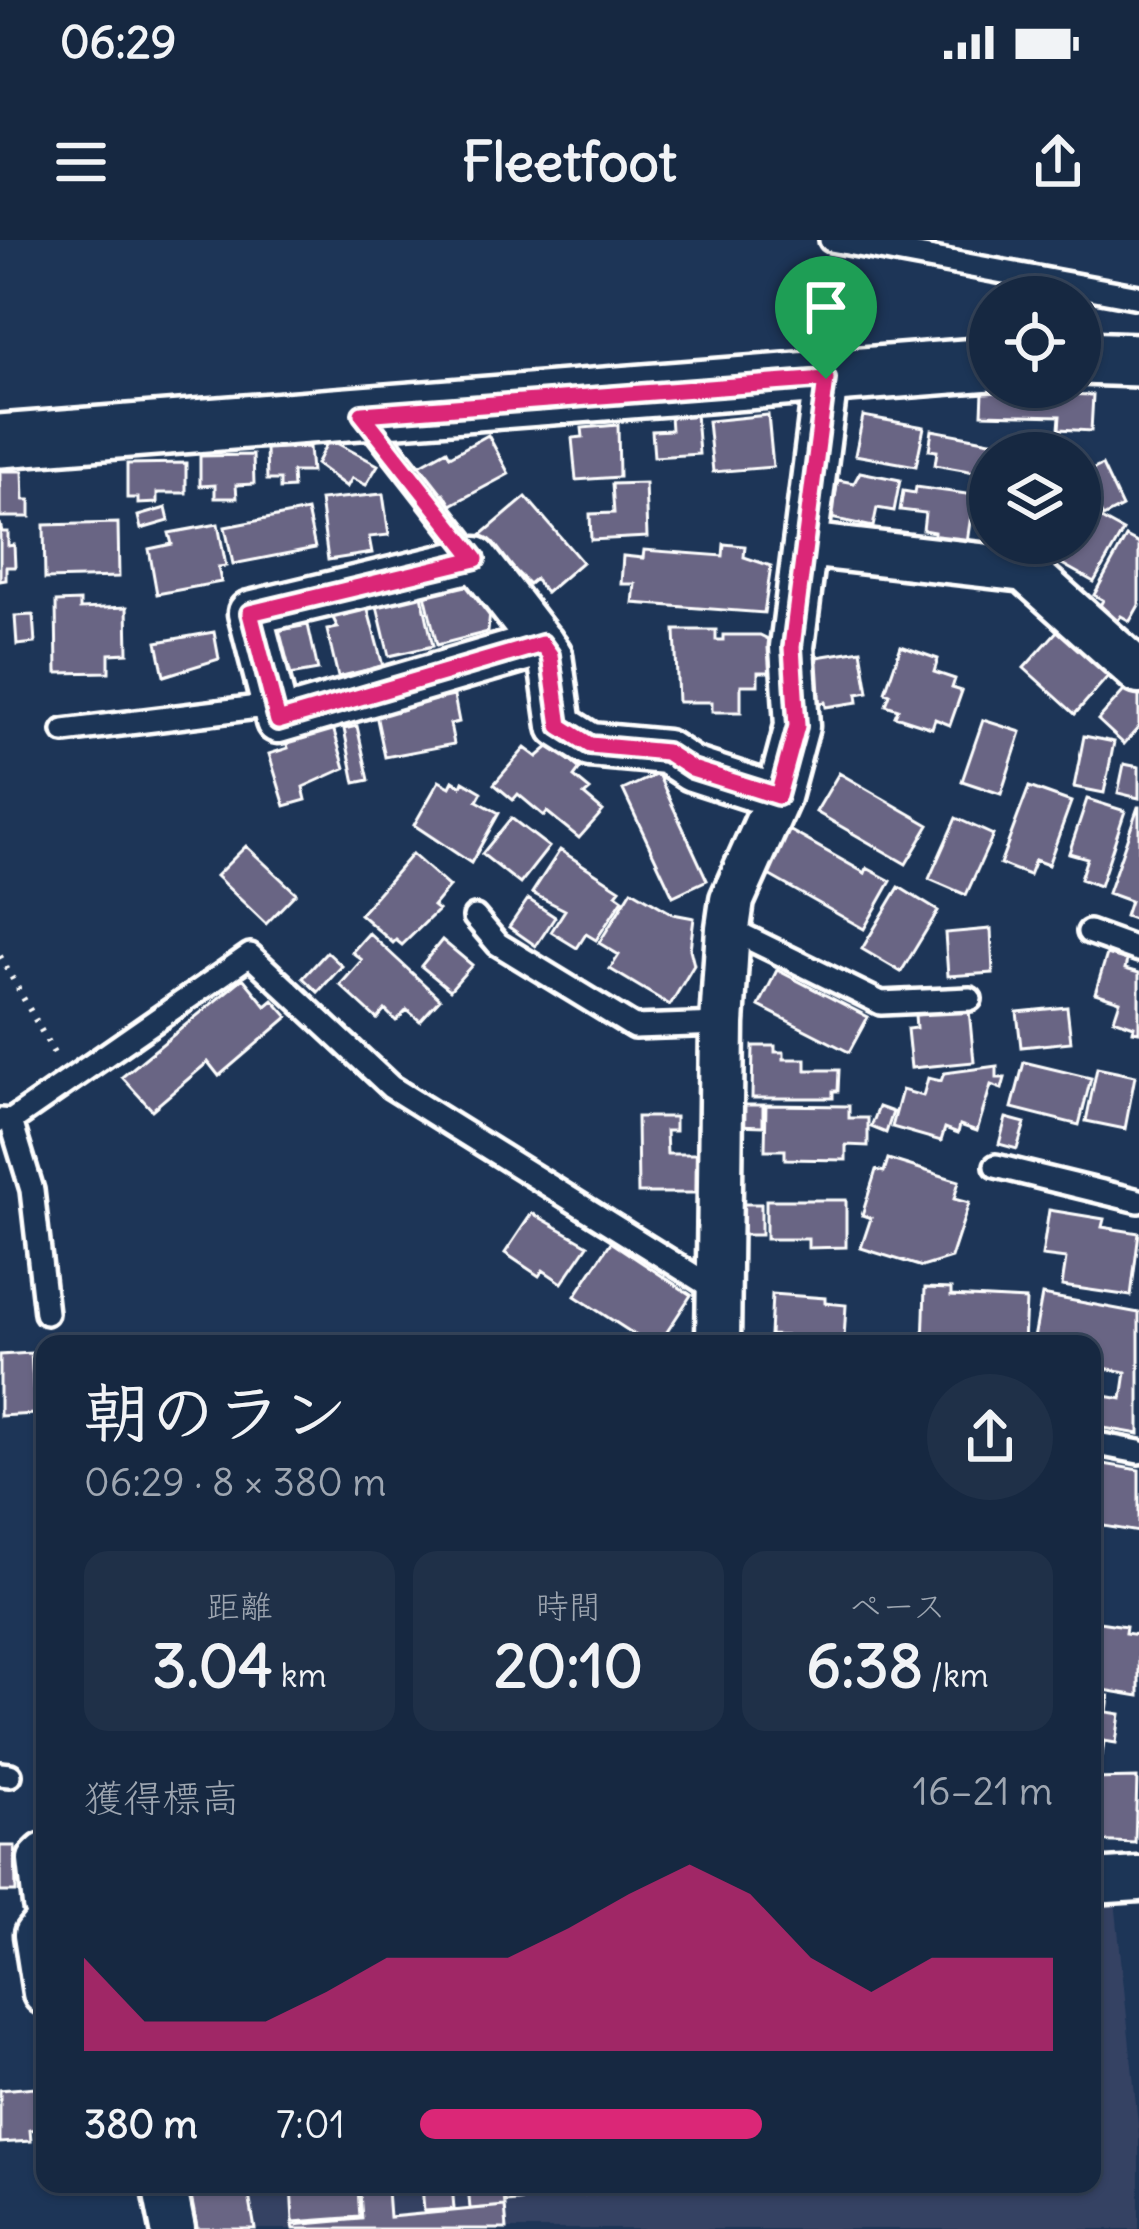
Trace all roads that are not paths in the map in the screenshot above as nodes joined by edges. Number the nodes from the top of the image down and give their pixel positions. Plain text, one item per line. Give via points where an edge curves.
1 (830, 240) edge
2 (1139, 297) edge
3 (1101, 359) edge
4 (1139, 360) edge
5 (969, 366) edge
6 (826, 379) junction
7 (362, 414) junction
8 (0, 441) edge
9 (805, 545) junction
10 (476, 559) junction
11 (542, 644) junction
12 (1139, 672) edge
13 (274, 705) junction
14 (64, 730) dead end
15 (778, 796) junction
16 (476, 917) dead end
17 (728, 928) junction
18 (1089, 932) dead end
19 (1139, 950) edge
20 (970, 999) dead end
21 (722, 1024) junction
22 (5, 1120) edge
23 (996, 1166) dead end
24 (1139, 1202) edge
25 (719, 1292) junction
26 (46, 1313) dead end
27 (718, 1335) edge
28 (1101, 1445) edge
29 (1139, 1452) edge
30 (1139, 1879) edge
31 (1101, 1881) edge
32 (166, 2193) edge
33 (172, 2229) edge

1 - 2 lane
3 - 4 street
5 - 6 street
6 - 7 street
6 - 9 street
7 - 8 street
7 - 10 lane
9 - 12 street via 1024,570
9 - 15 street via 792,647 797,726
10 - 11 street
10 - 13 street via 250,613
11 - 13 street via 278,721
11 - 15 street via 560,726 590,745 666,752 692,769
13 - 14 lane
15 - 17 street via 732,900
16 - 21 lane via 498,944 634,1027
17 - 20 lane via 881,1003
17 - 21 street
18 - 19 lane
21 - 25 street
22 - 25 lane via 70,1084 250,955 391,1087
22 - 26 lane via 35,1208
23 - 24 lane
25 - 27 street
28 - 29 lane
30 - 31 street
32 - 33 street

